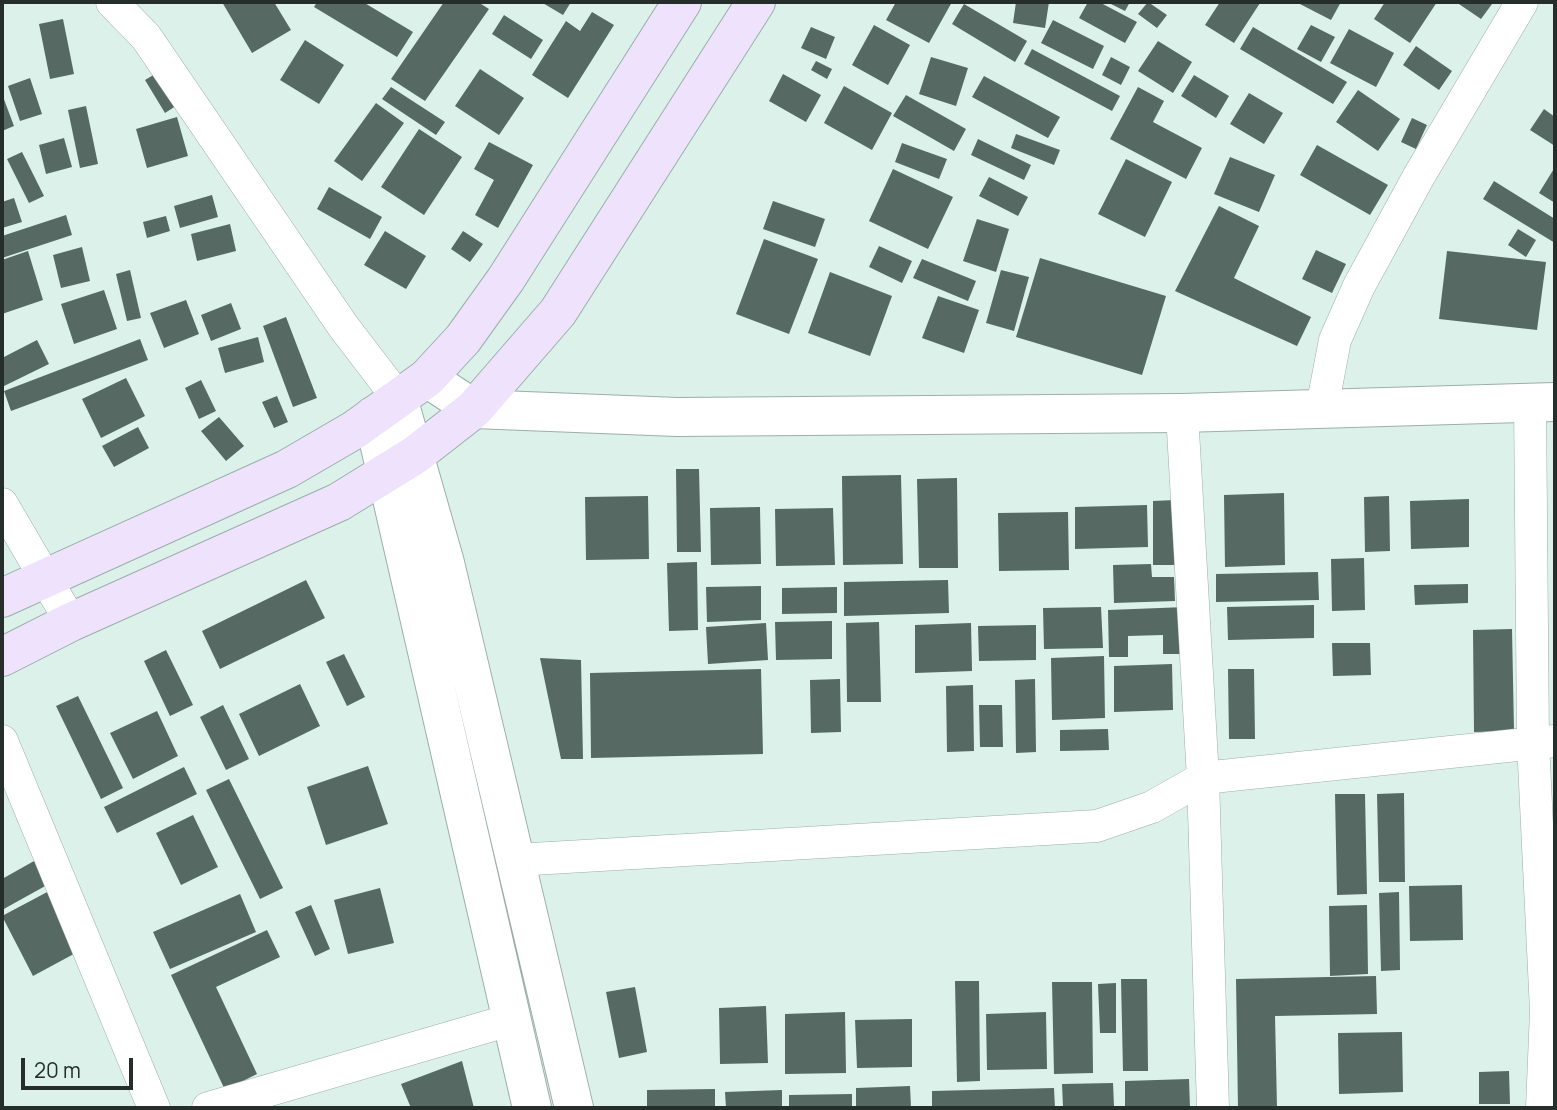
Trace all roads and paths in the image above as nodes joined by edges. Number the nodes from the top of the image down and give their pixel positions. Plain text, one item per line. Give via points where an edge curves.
1 (112, 2) edge
2 (682, 2) edge
3 (756, 2) edge
4 (1522, 2) edge
5 (393, 391) junction
6 (1543, 402) edge
7 (1322, 408) junction
8 (474, 409) junction
9 (1182, 413) junction
10 (401, 465) junction
11 (2, 504) edge
12 (45, 578) junction
13 (2, 598) edge
14 (71, 622) junction
15 (2, 657) edge
16 (2, 741) edge
17 (1544, 741) edge
18 (1203, 778) junction
19 (515, 860) junction
20 (1550, 1011) edge
21 (510, 1020) junction
22 (154, 1108) edge
23 (208, 1108) edge
24 (533, 1108) edge
25 (574, 1108) edge
26 (1213, 1108) edge
27 (1542, 1108) edge

1 - 5 street via 146,37
2 - 5 main road via 463,339
3 - 8 main road via 558,312
4 - 7 street via 1359,286 1335,340
5 - 8 street
5 - 10 street
5 - 12 main road via 354,430 287,469
6 - 7 street
6 - 17 street
7 - 9 street
8 - 9 street via 677,417
8 - 10 main road
9 - 18 street
10 - 14 main road via 339,502
10 - 19 street via 446,563
10 - 21 street
11 - 12 street
12 - 13 main road
12 - 14 street
14 - 15 main road
16 - 22 street
17 - 18 street
17 - 20 street
18 - 19 street via 1152,807 1097,825
18 - 26 street
19 - 25 street
20 - 27 street
21 - 23 street
21 - 24 street

